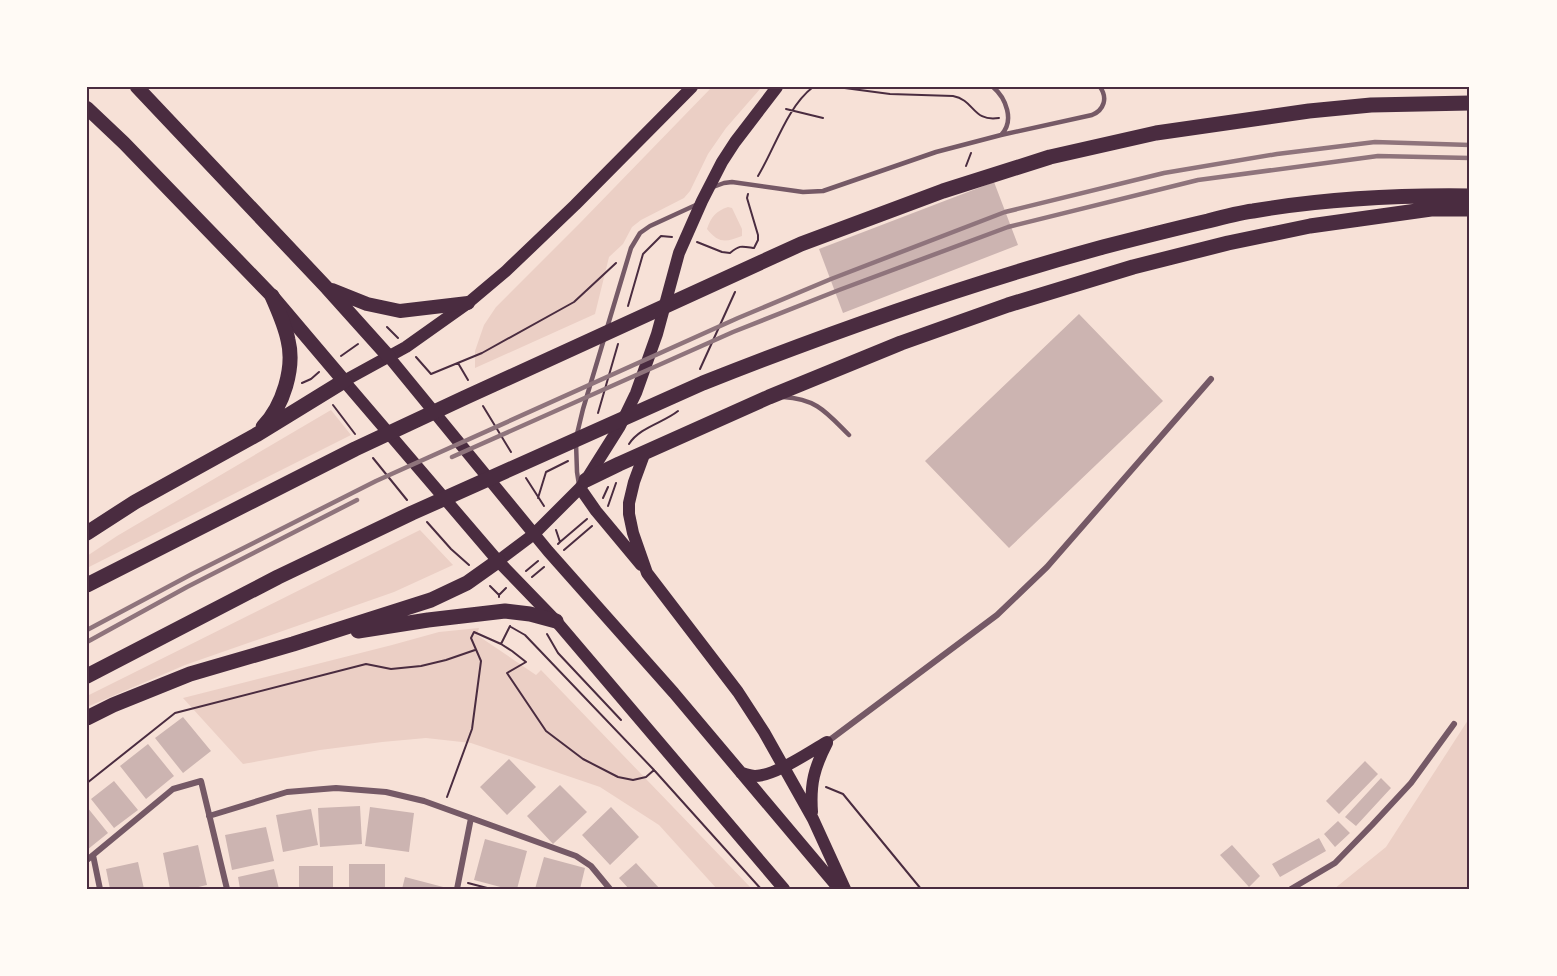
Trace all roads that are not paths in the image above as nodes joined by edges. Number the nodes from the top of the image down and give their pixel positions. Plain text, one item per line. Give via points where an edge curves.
1 (137, 87) edge
2 (692, 87) edge
3 (777, 87) edge
4 (993, 87) edge
5 (1100, 87) edge
6 (1470, 103) edge
7 (87, 108) edge
8 (1001, 135) junction
9 (704, 196) junction
10 (1470, 196) edge
11 (1470, 209) edge
12 (327, 288) junction
13 (272, 296) junction
14 (468, 303) junction
15 (389, 357) junction
16 (1210, 379) dead end
17 (344, 381) junction
18 (769, 397) junction
19 (256, 435) junction
20 (849, 435) dead end
21 (645, 452) junction
22 (583, 484) junction
23 (87, 533) edge
24 (534, 534) junction
25 (498, 561) junction
26 (647, 573) junction
27 (87, 585) edge
28 (551, 626) junction
29 (293, 644) junction
30 (87, 676) edge
31 (87, 718) edge
32 (1454, 724) dead end
33 (827, 742) junction
34 (783, 767) junction
35 (741, 773) junction
36 (208, 816) junction
37 (471, 818) junction
38 (813, 819) junction
39 (90, 857) edge
40 (100, 889) edge
41 (227, 889) edge
42 (458, 889) edge
43 (610, 889) edge
44 (784, 889) edge
45 (839, 889) edge
46 (845, 889) edge
47 (1291, 889) edge

1 - 12 highway
2 - 14 main road via 528,251
3 - 9 main road via 735,142
4 - 8 lane via 1006,105 1007,127
5 - 8 lane via 1105,98 1098,112
6 - 27 highway via 1371,105 1156,133 1050,157 943,190 801,244 361,447
7 - 13 highway
8 - 9 lane via 936,152 823,191 732,182 716,185
9 - 22 main road via 673,271 657,334 630,407
9 - 22 lane via 650,226 630,252 577,432 576,457
10 - 30 highway via 1408,195 1327,201 1252,211 1158,232 959,289 748,365 701,376 412,510
11 - 18 highway via 1431,209 1311,226 1133,267 901,343
12 - 14 highway via 390,310
12 - 15 highway
13 - 17 highway
13 - 19 highway via 288,340 290,369 280,402
14 - 15 main road
15 - 17 main road
15 - 24 main road
16 - 33 street via 1047,567 997,615
17 - 19 highway
17 - 25 main road
18 - 20 lane via 810,402
18 - 21 highway
19 - 23 highway
21 - 22 highway
21 - 26 main road via 634,482 629,514
22 - 24 main road
22 - 26 main road via 601,518
24 - 25 main road
24 - 35 main road
25 - 28 main road via 519,582
25 - 29 highway via 467,583 430,600
26 - 34 main road via 738,692
28 - 29 highway via 530,614 505,611 363,630
28 - 44 main road
29 - 31 highway via 190,674
32 - 47 street via 1411,783 1335,863
33 - 34 main road
33 - 38 main road via 812,781
34 - 35 main road via 763,775
34 - 38 main road
35 - 45 main road
36 - 37 street via 287,792 336,788 386,792
36 - 39 street via 201,781 173,789
36 - 41 street
37 - 42 street
37 - 43 street via 576,856 591,866
38 - 46 main road
39 - 40 street

